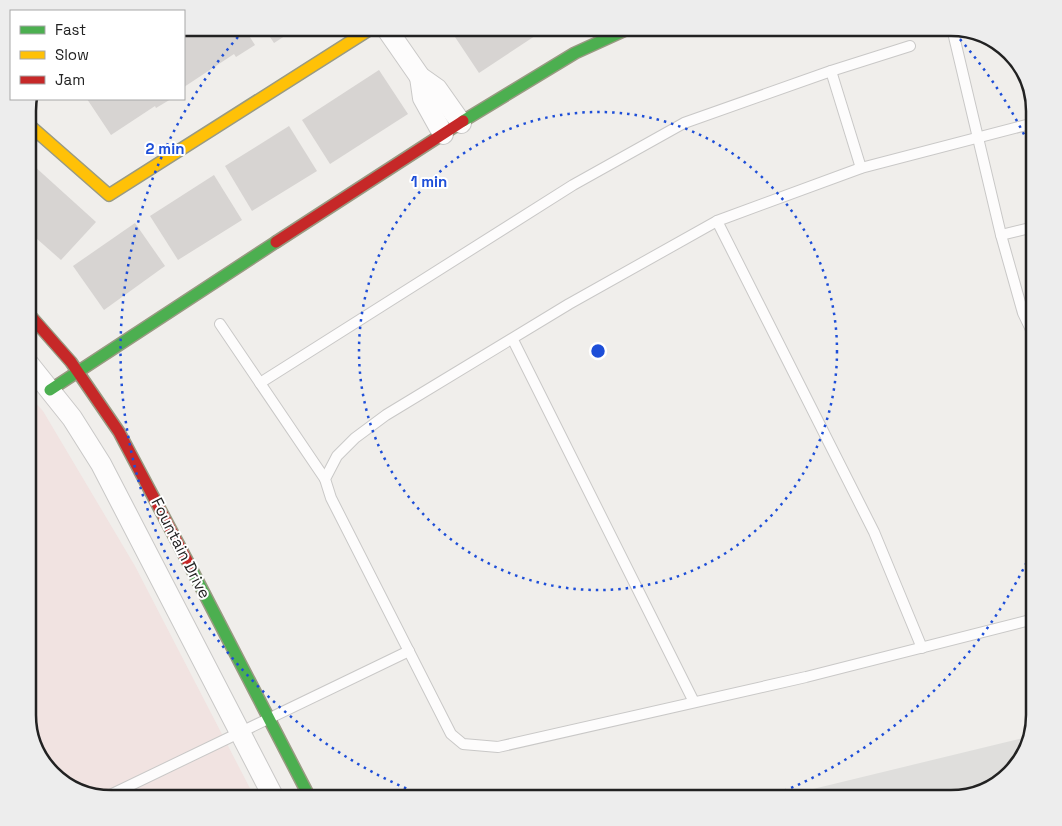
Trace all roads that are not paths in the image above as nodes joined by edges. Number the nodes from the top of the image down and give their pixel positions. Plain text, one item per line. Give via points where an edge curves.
1 (359, 36) edge
2 (392, 36) edge
3 (612, 36) edge
4 (954, 37) edge
5 (910, 46) dead end
6 (831, 71) junction
7 (420, 77) junction
8 (461, 123) junction
9 (1026, 124) edge
10 (36, 131) edge
11 (443, 134) junction
12 (976, 137) junction
13 (861, 168) junction
14 (718, 221) junction
15 (1026, 229) edge
16 (1001, 236) junction
17 (1026, 319) edge
18 (36, 323) edge
19 (220, 324) dead end
20 (513, 340) junction
21 (78, 370) junction
22 (36, 373) edge
23 (260, 383) junction
24 (50, 390) junction
25 (325, 479) junction
26 (1026, 621) edge
27 (922, 648) junction
28 (409, 651) junction
29 (694, 702) junction
30 (268, 718) junction
31 (240, 731) junction
32 (118, 790) edge
33 (270, 790) edge
34 (306, 790) edge

1 - 10 street via 109,195
2 - 7 street
3 - 8 street via 575,53
4 - 12 lane
5 - 6 lane
6 - 13 lane
6 - 23 lane via 684,123 573,185
7 - 8 street via 437,89
7 - 11 street via 423,98
8 - 11 street
9 - 12 lane
11 - 21 street
12 - 13 lane
12 - 16 lane
13 - 14 lane
14 - 20 lane via 569,304
14 - 27 lane via 874,532
15 - 16 lane
16 - 17 lane
18 - 21 street, Fountain Drive
19 - 23 lane
20 - 25 lane via 386,415 337,456
20 - 29 lane
21 - 24 street
21 - 30 street, Fountain Drive via 99,397 131,450
22 - 24 street, Fountain Drive
23 - 25 lane
24 - 31 street, Fountain Drive via 101,464
25 - 28 lane via 331,498
26 - 27 lane
27 - 29 lane
28 - 29 lane via 451,734 463,744 498,747
28 - 30 lane
30 - 31 lane
30 - 34 street, Fountain Drive
31 - 32 lane
31 - 33 street, Fountain Drive

